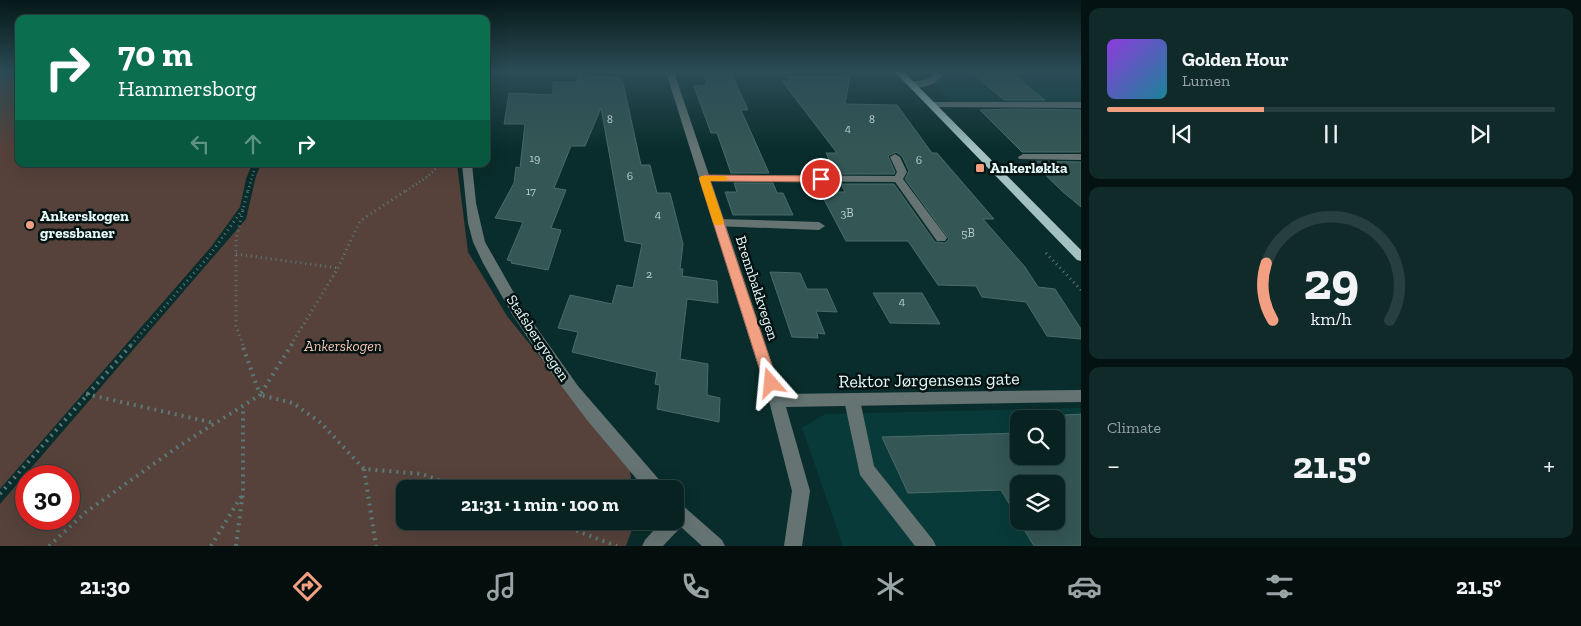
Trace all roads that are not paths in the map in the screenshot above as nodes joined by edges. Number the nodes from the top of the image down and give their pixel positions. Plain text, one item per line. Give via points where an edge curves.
1 (678, 97) edge
2 (925, 97) edge
3 (932, 105) junction
4 (1081, 105) edge
5 (895, 157) dead end
6 (1023, 157) dead end
7 (1081, 157) edge
8 (467, 167) edge
9 (704, 178) junction
10 (898, 179) junction
11 (719, 223) junction
12 (820, 226) dead end
13 (941, 238) dead end
14 (1081, 257) edge
15 (1081, 396) edge
16 (852, 400) junction
17 (777, 401) junction
18 (648, 480) edge
19 (684, 523) edge
20 (665, 530) edge
21 (652, 546) edge
22 (716, 546) edge
23 (793, 546) edge
24 (927, 546) edge

1 - 9 street, Brennbakkvegen
2 - 3 main road
3 - 4 street
3 - 14 main road
5 - 10 street via 902,172
6 - 7 street
8 - 18 street, Stafsbergvegen via 480,243 517,312 618,446
9 - 10 street
9 - 11 street, Brennbakkvegen
10 - 13 street
11 - 12 street
11 - 17 street, Brennbakkvegen
15 - 16 street, Rektor Jørgensens gate
16 - 17 street, Rektor Jørgensens gate
16 - 24 street via 866,469
17 - 23 street, Brennbakkvegen via 801,491
19 - 22 street
20 - 21 street

